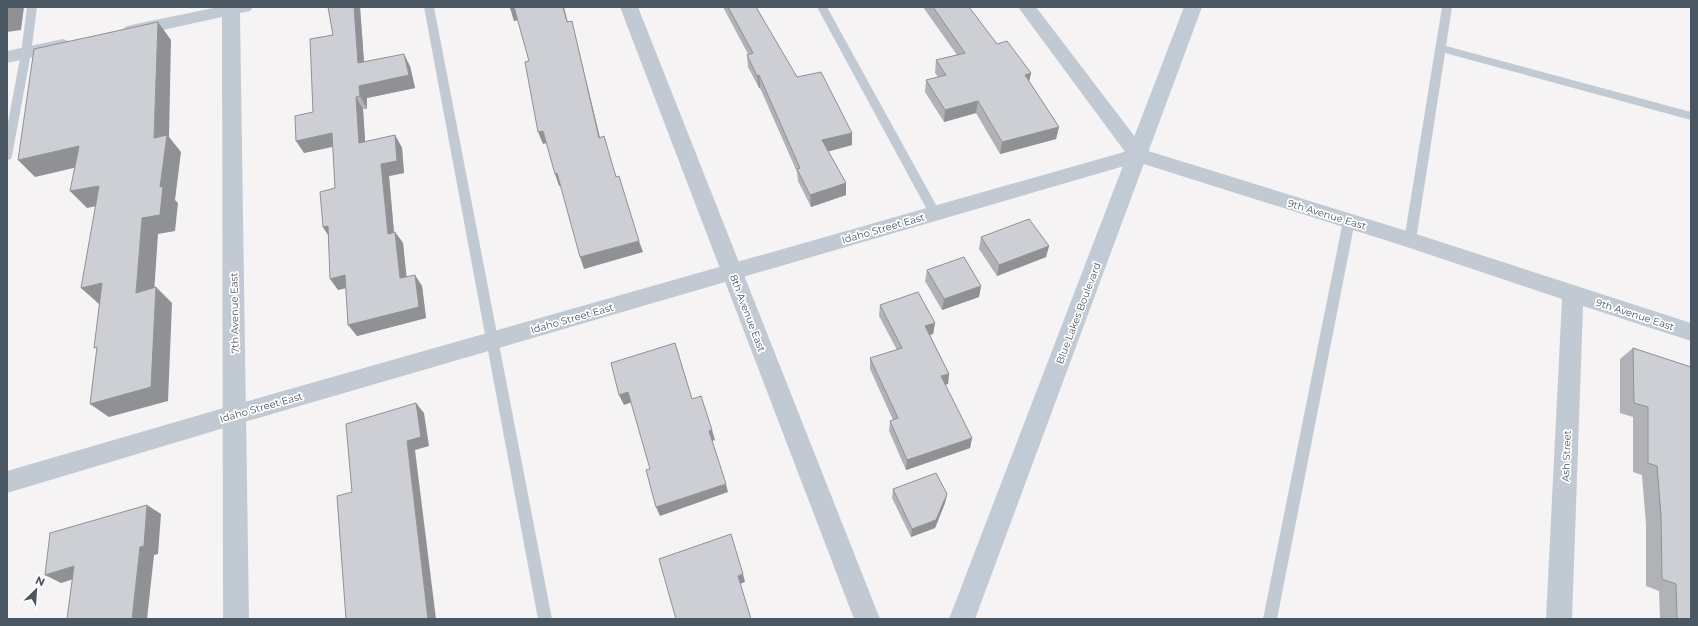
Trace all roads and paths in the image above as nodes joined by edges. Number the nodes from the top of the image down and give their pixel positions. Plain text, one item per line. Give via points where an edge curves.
1 (32, 7) edge
2 (429, 7) edge
3 (630, 7) edge
4 (822, 7) edge
5 (1027, 7) edge
6 (1193, 7) edge
7 (1447, 7) edge
8 (236, 8) edge
9 (112, 35) edge
10 (80, 42) edge
11 (1440, 48) junction
12 (26, 53) junction
13 (7, 57) edge
14 (1691, 116) edge
15 (1138, 155) junction
16 (7, 156) edge
17 (935, 214) junction
18 (1349, 221) junction
19 (1410, 240) junction
20 (732, 271) junction
21 (1573, 293) junction
22 (1691, 332) edge
23 (493, 341) junction
24 (234, 415) junction
25 (7, 482) edge
26 (236, 619) edge
27 (545, 619) edge
28 (867, 619) edge
29 (962, 619) edge
30 (1270, 619) edge
31 (1559, 619) edge

1 - 12 lane
2 - 23 lane
3 - 20 street, 8th Avenue East
4 - 17 lane
5 - 15 street
6 - 15 main road, Blue Lakes Boulevard
7 - 11 lane
8 - 9 street
8 - 24 street, 7th Avenue East
10 - 12 street
11 - 14 lane
11 - 19 lane
12 - 13 street
12 - 16 lane
15 - 17 street, Idaho Street East
15 - 18 street, 9th Avenue East
15 - 29 main road, Blue Lakes Boulevard
17 - 20 street, Idaho Street East
18 - 19 street, 9th Avenue East
18 - 30 lane
19 - 21 street, 9th Avenue East
20 - 23 street, Idaho Street East
20 - 28 street, 8th Avenue East
21 - 22 street, 9th Avenue East
21 - 31 street, Ash Street
23 - 24 street, Idaho Street East
23 - 27 lane
24 - 25 street, Idaho Street East
24 - 26 street, 7th Avenue East

